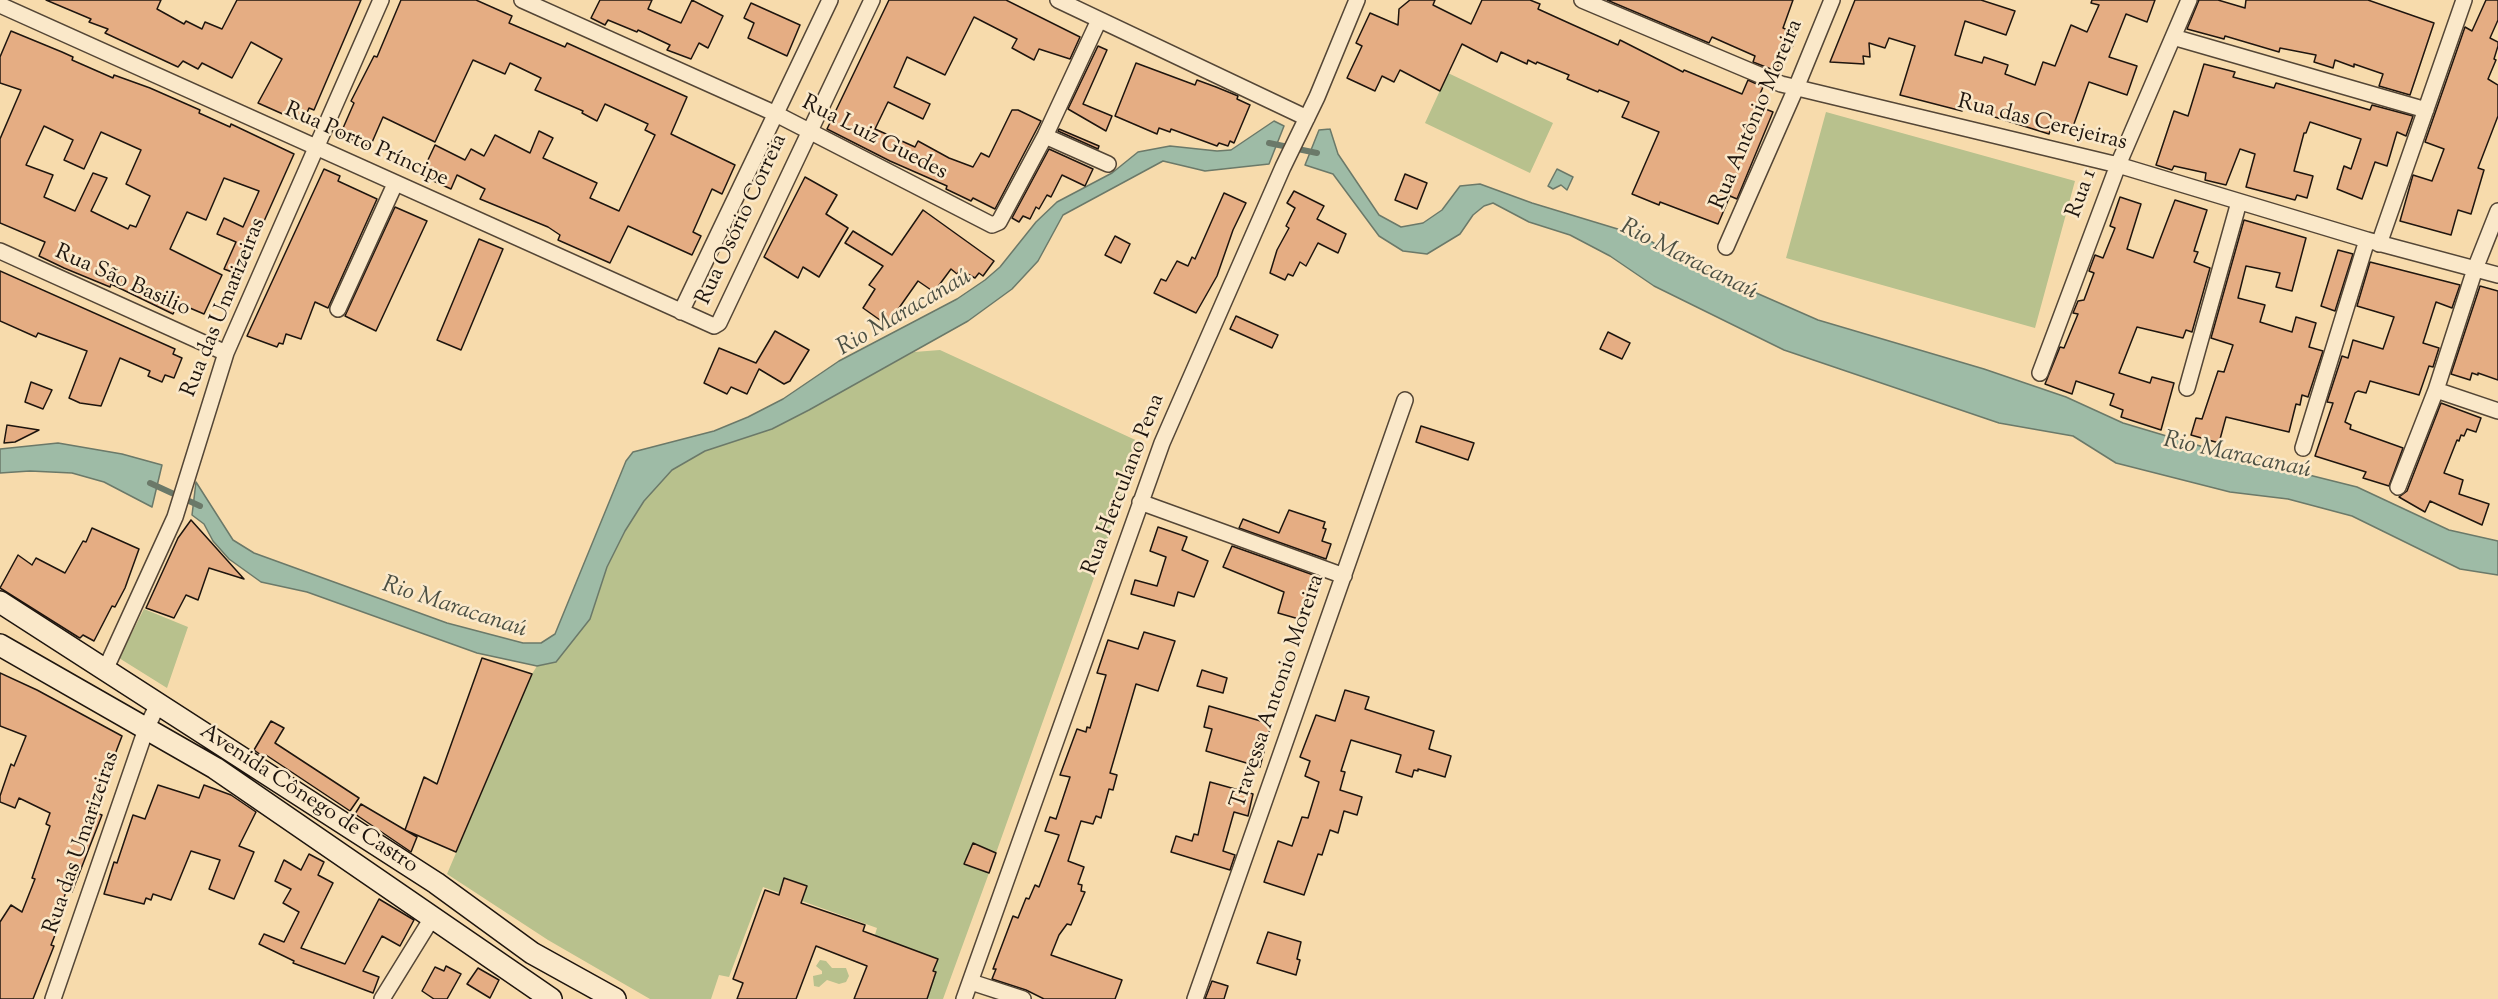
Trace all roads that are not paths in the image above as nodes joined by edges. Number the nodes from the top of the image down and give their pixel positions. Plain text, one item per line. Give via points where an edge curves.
1 (381, 0) edge
2 (522, 0) edge
3 (830, 0) edge
4 (872, 0) edge
5 (1058, 0) edge
6 (1357, 0) edge
7 (1582, 0) edge
8 (1832, 0) edge
9 (2189, 0) edge
10 (2461, 1) edge
11 (0, 4) edge
12 (1100, 20) junction
13 (2173, 38) junction
14 (1796, 88) junction
15 (2426, 111) junction
16 (774, 112) junction
17 (1304, 123) junction
18 (809, 132) junction
19 (1045, 136) junction
20 (316, 148) junction
21 (1108, 164) dead end
22 (2118, 165) junction
23 (395, 184) junction
24 (2239, 202) junction
25 (2498, 211) edge
26 (2373, 242) junction
27 (1726, 247) dead end
28 (0, 252) edge
29 (2475, 269) junction
30 (2498, 275) edge
31 (338, 309) dead end
32 (681, 312) junction
33 (714, 327) joint
34 (226, 353) junction
35 (2040, 373) dead end
36 (2187, 388) dead end
37 (2436, 390) junction
38 (1406, 400) dead end
39 (2498, 411) edge
40 (2303, 448) dead end
41 (2398, 487) dead end
42 (1140, 502) junction
43 (1344, 576) junction
44 (0, 602) edge
45 (0, 645) edge
46 (106, 668) junction
47 (158, 704) junction
48 (146, 729) junction
49 (432, 918) junction
50 (971, 982) junction
51 (53, 999) edge
52 (382, 999) edge
53 (551, 999) edge
54 (615, 999) edge
55 (964, 999) edge
56 (1023, 999) edge
57 (1195, 999) edge

1 - 20 street, Rua das Umarizeiras
2 - 16 street, Rua Luiz Guedes
3 - 16 street, Rua Osório Correia
4 - 18 street, Rua Osório Correia
5 - 12 street
6 - 17 street, Rua Herculano Pena
7 - 14 street, Rua das Cerejeiras
8 - 14 street, Rua Antônio Moreira
9 - 13 street, Rua 1
10 - 15 street
11 - 20 street, Rua Porto Príncipe
12 - 17 street
12 - 19 street, Rua Luiz Guedes
13 - 15 street
13 - 22 street, Rua 1
14 - 22 street, Rua das Cerejeiras
14 - 27 street, Rua Antônio Moreira
15 - 26 street
16 - 18 street, Rua Luiz Guedes
16 - 32 street, Rua Osório Correia
17 - 42 street, Rua Herculano Pena via 1162,443
18 - 19 street, Rua Luiz Guedes via 992,225 999,222
18 - 33 street, Rua Osório Correia
19 - 21 street
20 - 23 street, Rua Porto Príncipe
20 - 34 street, Rua das Umarizeiras
22 - 24 street, Rua das Cerejeiras
22 - 35 street, Rua 1
23 - 31 street
23 - 32 street, Rua Porto Príncipe
24 - 26 street, Rua das Cerejeiras
24 - 36 street
25 - 29 street
26 - 29 street, Rua das Cerejeiras
26 - 40 street
28 - 34 street, Rua São Basilio
29 - 30 street, Rua das Cerejeiras
29 - 37 street
32 - 33 street, Rua Porto Príncipe
34 - 46 street, Rua das Umarizeiras via 175,517
37 - 39 street
37 - 41 street
38 - 43 street, Travessa Antonio Moreira
42 - 43 street
42 - 50 street, Rua Herculano Pena
43 - 57 street, Travessa Antonio Moreira
44 - 46 main road, Avenida Cônego de Castro
45 - 48 main road, Avenida Cônego de Castro
46 - 47 main road, Avenida Cônego de Castro
47 - 48 street, Rua das Umarizeiras
47 - 54 main road, Avenida Cônego de Castro via 436,883 532,953
48 - 49 main road, Avenida Cônego de Castro via 215,768
48 - 51 street, Rua das Umarizeiras
49 - 52 street
49 - 53 main road, Avenida Cônego de Castro
50 - 55 street, Rua Herculano Pena
50 - 56 street

